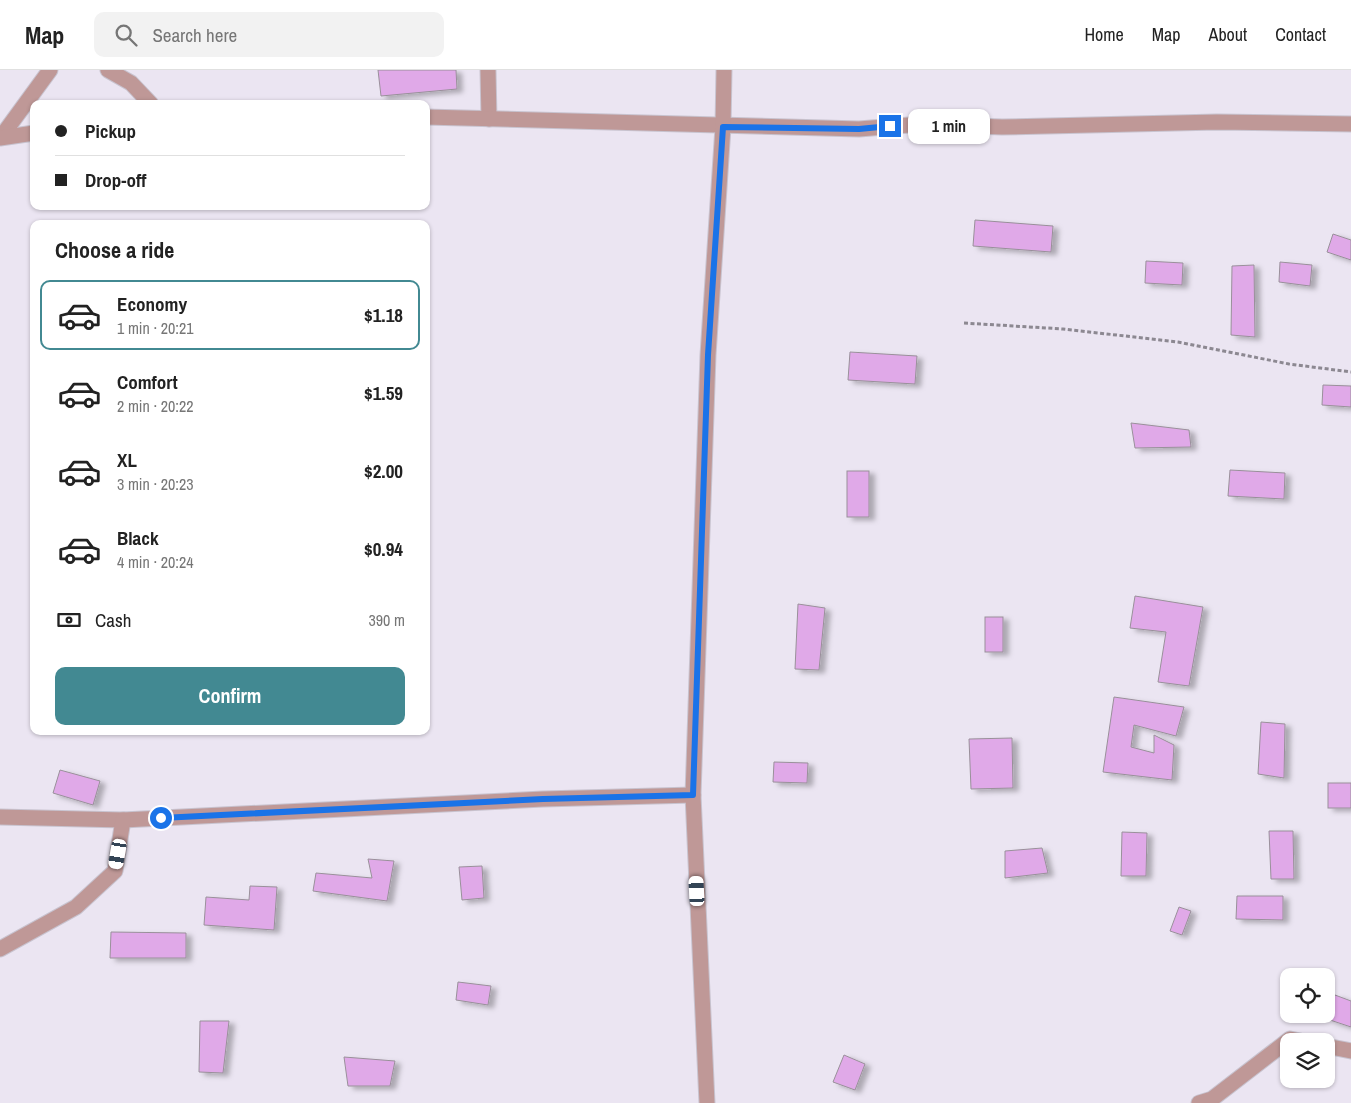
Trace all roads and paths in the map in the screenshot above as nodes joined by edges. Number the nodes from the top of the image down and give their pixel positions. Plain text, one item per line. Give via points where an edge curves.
1 (50, 70) edge
2 (108, 70) edge
3 (488, 70) edge
4 (724, 70) edge
5 (147, 100) edge
6 (430, 117) edge
7 (489, 119) junction
8 (1351, 124) edge
9 (723, 127) junction
10 (30, 134) edge
11 (1, 138) edge
12 (964, 323) dead end
13 (1351, 372) edge
14 (693, 795) junction
15 (0, 817) edge
16 (123, 820) junction
17 (0, 949) edge
18 (1335, 1047) edge
19 (1280, 1048) edge
20 (1351, 1050) edge
21 (707, 1103) edge
22 (1199, 1103) edge

1 - 11 street
2 - 5 street via 131,82
3 - 7 street
4 - 9 street
6 - 7 street
7 - 9 street
8 - 9 street via 1217,122 1002,127 922,124 859,129
9 - 14 street via 708,355
10 - 11 street
12 - 13 path via 1063,329 1178,342 1289,364
14 - 16 street via 543,799
14 - 21 street
15 - 16 street
16 - 17 street via 115,871 76,907
18 - 20 street
19 - 22 street via 1212,1099

